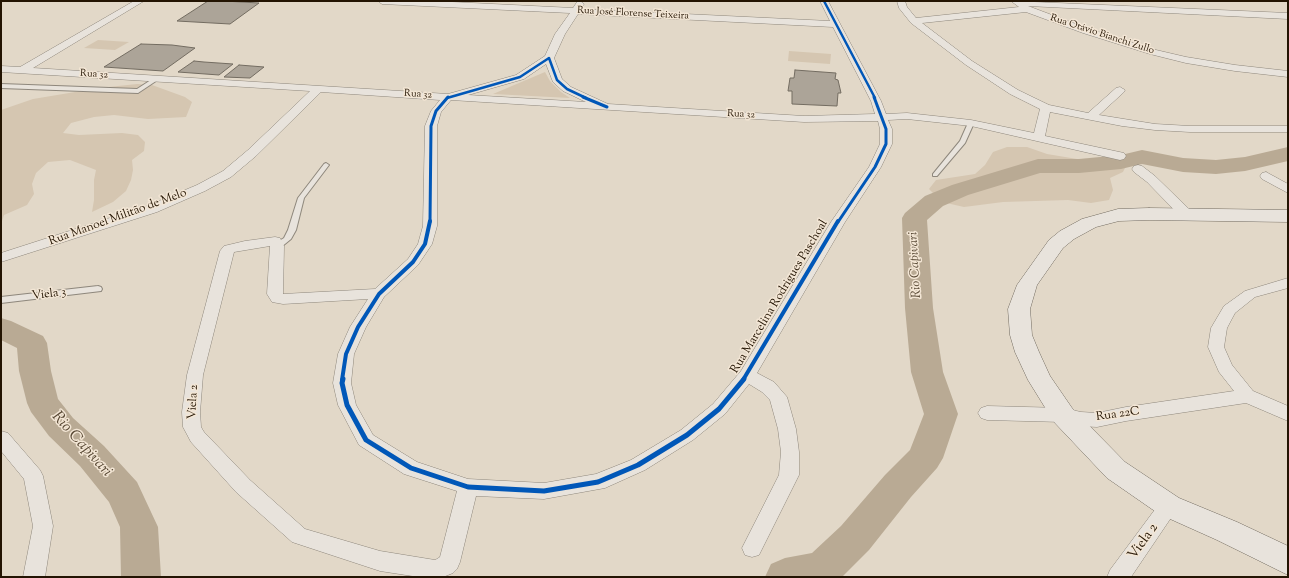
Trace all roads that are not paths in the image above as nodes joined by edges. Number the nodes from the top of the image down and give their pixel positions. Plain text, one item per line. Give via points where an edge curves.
1 (140, 1) edge
2 (382, 1) edge
3 (582, 1) edge
4 (824, 1) edge
5 (901, 1) edge
6 (1016, 2) edge
7 (1027, 9) junction
8 (576, 10) junction
9 (829, 10) junction
10 (1288, 16) edge
11 (914, 21) junction
12 (814, 23) junction
13 (835, 24) junction
14 (549, 58) junction
15 (1, 69) edge
16 (21, 71) junction
17 (1288, 74) edge
18 (156, 80) junction
19 (1, 86) edge
20 (319, 88) junction
21 (1120, 90) dead end
22 (448, 97) junction
23 (876, 101) junction
24 (607, 107) junction
25 (1046, 108) junction
26 (1090, 117) junction
27 (883, 118) junction
28 (854, 119) junction
29 (971, 123) junction
30 (1288, 129) edge
31 (1038, 139) junction
32 (1120, 156) dead end
33 (326, 165) dead end
34 (1138, 169) dead end
35 (935, 175) dead end
36 (1266, 176) dead end
37 (1288, 189) edge
38 (1187, 215) junction
39 (1288, 216) edge
40 (278, 246) junction
41 (1, 258) edge
42 (1288, 282) edge
43 (98, 289) dead end
44 (379, 294) junction
45 (1, 300) edge
46 (747, 375) junction
47 (1247, 396) junction
48 (987, 413) dead end
49 (1288, 414) edge
50 (1063, 415) junction
51 (1, 438) edge
52 (468, 487) junction
53 (1169, 506) junction
54 (752, 548) dead end
55 (1288, 561) edge
56 (34, 577) edge
57 (1118, 577) edge

1 - 16 street
2 - 8 street, Rua José Florense Teixeira
3 - 8 street
4 - 9 street, Rua Marcelina Rodrigues Paschoal
5 - 11 street via 903,8
6 - 7 street, Rua Otávio Bianchi Zullo
6 - 10 street
7 - 11 street
7 - 17 street, Rua Otávio Bianchi Zullo via 1086,32 1153,52 1235,68
8 - 12 street, Rua José Florense Teixeira
8 - 14 street via 560,34
9 - 12 street via 824,18
9 - 13 street, Rua Marcelina Rodrigues Paschoal
11 - 25 street via 968,63 1014,92
12 - 13 street, Rua José Florense Teixeira
13 - 23 street, Rua Marcelina Rodrigues Paschoal
14 - 22 street via 506,82
14 - 24 street via 557,80 567,89
15 - 16 street, Rua 32
16 - 18 street, Rua 32
18 - 19 lane via 138,91
18 - 20 street, Rua 32
20 - 22 street, Rua 32
20 - 41 street, Rua Manoel Militão de Melo via 252,153 227,174 201,188 152,209
21 - 26 street
22 - 24 street, Rua 32
22 - 44 street, Rua Marcelina Rodrigues Paschoal via 436,111 431,126 430,226 425,244 413,262
23 - 27 street, Rua Marcelina Rodrigues Paschoal
23 - 28 street via 869,111
24 - 28 street, Rua 32
25 - 26 street
25 - 31 street
26 - 30 street via 1122,123 1190,129
27 - 28 street, Rua 32
27 - 29 street, Rua 32 via 907,116
27 - 46 street, Rua Marcelina Rodrigues Paschoal via 886,144 875,167 838,222
29 - 31 street, Rua 32
29 - 35 lane via 963,142
31 - 32 street, Rua 32
33 - 40 lane via 302,198 287,239
34 - 38 street
36 - 37 street
38 - 39 street
38 - 50 street via 1118,215 1089,223 1056,244 1027,285 1019,309 1021,335 1026,352 1040,380
40 - 44 street via 275,294 277,298
40 - 52 street, Viela 2 via 274,241 270,241 227,251 196,375 191,412 192,427 197,437 243,486 299,536 380,561 436,570 445,566 449,562
42 - 47 street via 1243,298 1229,310 1219,328 1216,347 1225,368
43 - 45 lane, Viela 3
44 - 52 street, Rua Marcelina Rodrigues Paschoal via 358,327 346,354 342,383 346,405 366,440 411,468
46 - 52 street, Rua Marcelina Rodrigues Paschoal via 719,409 687,435 638,465 598,482 544,492
46 - 54 street via 774,391 778,397 790,452 789,475
47 - 49 street
47 - 50 street, Rua 22C via 1097,420
48 - 50 street, Rua 22C
50 - 53 street via 1116,470
51 - 56 street via 33,476 43,526
53 - 55 street
53 - 57 street, Viela 2

